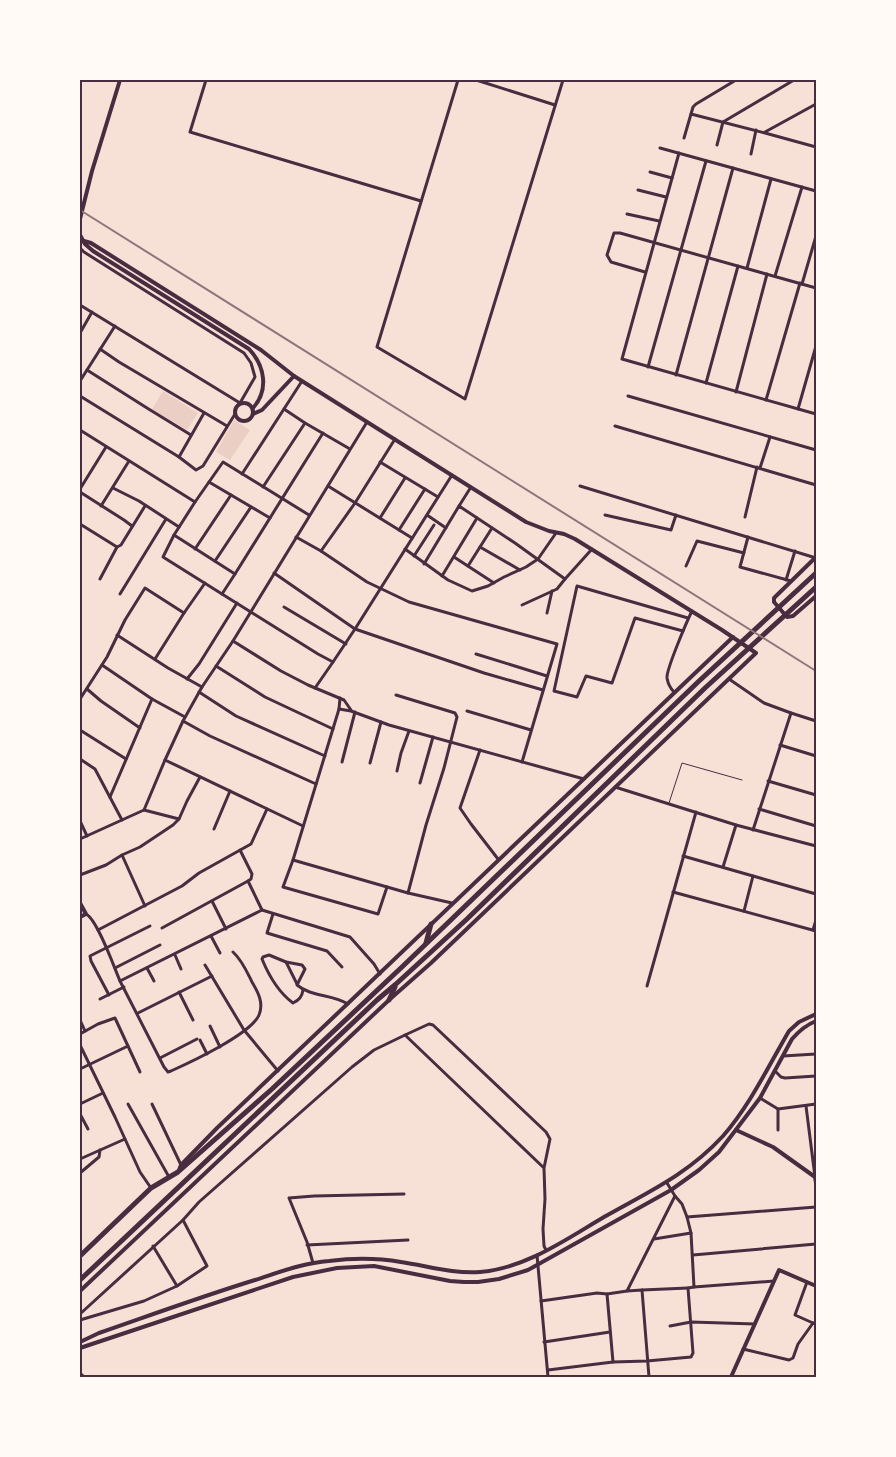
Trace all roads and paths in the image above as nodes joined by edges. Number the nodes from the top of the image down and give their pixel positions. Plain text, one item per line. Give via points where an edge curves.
1 (120, 80) edge
2 (206, 80) edge
3 (458, 80) edge
4 (476, 80) edge
5 (563, 80) edge
6 (736, 80) edge
7 (794, 80) edge
8 (816, 104) edge
9 (555, 105) junction
10 (691, 114) junction
11 (723, 122) junction
12 (756, 130) junction
13 (765, 132) junction
14 (684, 138) dead end
15 (816, 142) edge
16 (718, 145) dead end
17 (810, 146) junction
18 (816, 147) edge
19 (660, 148) dead end
20 (679, 153) junction
21 (751, 154) dead end
22 (706, 161) junction
23 (733, 168) junction
24 (650, 172) dead end
25 (672, 178) junction
26 (771, 179) junction
27 (802, 188) junction
28 (638, 190) dead end
29 (816, 192) edge
30 (666, 197) junction
31 (421, 201) junction
32 (628, 214) dead end
33 (80, 219) edge
34 (660, 221) junction
35 (80, 235) edge
36 (816, 236) edge
37 (80, 240) edge
38 (654, 242) junction
39 (80, 248) edge
40 (681, 250) junction
41 (708, 258) junction
42 (738, 266) junction
43 (747, 268) junction
44 (646, 272) junction
45 (767, 274) junction
46 (774, 276) junction
47 (801, 284) junction
48 (816, 288) edge
49 (80, 305) edge
50 (92, 312) junction
51 (115, 326) junction
52 (80, 333) edge
53 (816, 346) edge
54 (100, 349) junction
55 (648, 367) junction
56 (87, 370) junction
57 (676, 374) junction
58 (294, 376) junction
59 (80, 381) edge
60 (302, 381) junction
61 (706, 383) junction
62 (736, 392) junction
63 (80, 396) edge
64 (628, 396) dead end
65 (766, 400) junction
66 (240, 403) junction
67 (253, 408) junction
68 (284, 409) junction
69 (798, 409) junction
70 (204, 413) junction
71 (235, 414) junction
72 (254, 414) junction
73 (816, 414) edge
74 (367, 422) junction
75 (305, 423) junction
76 (227, 426) junction
77 (615, 426) dead end
78 (80, 430) edge
79 (323, 433) junction
80 (191, 435) junction
81 (770, 437) junction
82 (395, 439) junction
83 (106, 447) junction
84 (350, 449) junction
85 (816, 450) edge
86 (179, 457) junction
87 (129, 461) junction
88 (380, 462) junction
89 (758, 468) junction
90 (242, 474) junction
91 (452, 475) junction
92 (405, 478) junction
93 (209, 482) junction
94 (816, 485) edge
95 (328, 486) junction
96 (580, 486) dead end
97 (263, 487) junction
98 (471, 487) junction
99 (112, 488) junction
100 (424, 489) junction
101 (80, 491) edge
102 (230, 495) junction
103 (438, 498) junction
104 (282, 499) junction
105 (196, 502) junction
106 (355, 503) junction
107 (101, 506) junction
108 (144, 506) junction
109 (459, 506) junction
110 (251, 507) junction
111 (309, 515) junction
112 (427, 515) junction
113 (605, 515) dead end
114 (676, 515) junction
115 (745, 517) dead end
116 (270, 518) junction
117 (380, 518) junction
118 (477, 518) junction
119 (166, 519) junction
120 (80, 524) edge
121 (434, 524) dead end
122 (132, 526) junction
123 (179, 527) junction
124 (446, 528) junction
125 (492, 528) junction
126 (399, 530) junction
127 (556, 533) junction
128 (174, 535) junction
129 (296, 537) junction
130 (748, 537) junction
131 (412, 538) junction
132 (117, 546) junction
133 (480, 547) junction
134 (196, 549) junction
135 (405, 549) junction
136 (592, 549) junction
137 (321, 551) junction
138 (795, 551) junction
139 (744, 553) junction
140 (414, 556) junction
141 (454, 557) junction
142 (816, 558) edge
143 (538, 559) junction
144 (215, 561) junction
145 (424, 564) junction
146 (468, 566) junction
147 (686, 566) dead end
148 (520, 570) junction
149 (274, 573) junction
150 (816, 573) edge
151 (235, 574) junction
152 (442, 576) junction
153 (100, 579) dead end
154 (566, 579) junction
155 (789, 581) junction
156 (205, 583) junction
157 (494, 583) junction
158 (816, 588) edge
159 (380, 589) junction
160 (552, 591) junction
161 (120, 594) dead end
162 (222, 594) junction
163 (816, 596) edge
164 (237, 603) junction
165 (522, 605) dead end
166 (284, 608) dead end
167 (692, 611) junction
168 (251, 612) junction
169 (184, 613) junction
170 (547, 613) dead end
171 (688, 618) junction
172 (355, 629) junction
173 (683, 631) junction
174 (118, 635) junction
175 (733, 636) junction
176 (233, 641) junction
177 (346, 644) junction
178 (476, 654) dead end
179 (155, 659) junction
180 (333, 662) junction
181 (102, 664) junction
182 (216, 666) junction
183 (547, 676) junction
184 (187, 679) junction
185 (729, 679) junction
186 (202, 687) junction
187 (315, 688) junction
188 (86, 689) junction
189 (543, 690) junction
190 (199, 692) junction
191 (674, 692) junction
192 (396, 695) dead end
193 (340, 698) junction
194 (80, 699) edge
195 (152, 699) junction
196 (339, 709) junction
197 (351, 710) junction
198 (467, 711) dead end
199 (356, 712) junction
200 (791, 713) junction
201 (185, 717) junction
202 (183, 721) junction
203 (816, 721) edge
204 (381, 722) junction
205 (140, 728) junction
206 (333, 729) junction
207 (80, 730) edge
208 (410, 730) junction
209 (532, 730) junction
210 (434, 737) junction
211 (450, 742) junction
212 (780, 745) junction
213 (480, 750) junction
214 (325, 756) junction
215 (816, 756) edge
216 (80, 759) edge
217 (126, 759) junction
218 (165, 760) junction
219 (342, 762) dead end
220 (522, 762) junction
221 (370, 763) dead end
222 (397, 771) dead end
223 (200, 777) junction
224 (584, 779) junction
225 (742, 780) dead end
226 (768, 782) junction
227 (420, 783) dead end
228 (316, 784) junction
229 (615, 787) junction
230 (230, 791) junction
231 (816, 794) edge
232 (110, 797) junction
233 (669, 804) junction
234 (267, 809) junction
235 (759, 809) junction
236 (144, 810) junction
237 (696, 812) junction
238 (179, 819) junction
239 (122, 820) junction
240 (80, 821) edge
241 (736, 825) junction
242 (303, 826) junction
243 (816, 826) edge
244 (214, 829) dead end
245 (753, 830) junction
246 (87, 836) junction
247 (80, 839) edge
248 (816, 846) edge
249 (240, 850) junction
250 (122, 854) junction
251 (683, 856) junction
252 (498, 859) junction
253 (293, 860) junction
254 (723, 867) junction
255 (80, 875) edge
256 (753, 876) junction
257 (248, 882) junction
258 (387, 887) junction
259 (673, 892) junction
260 (408, 893) junction
261 (816, 894) edge
262 (212, 901) junction
263 (80, 902) edge
264 (452, 903) junction
265 (145, 906) junction
266 (262, 910) junction
267 (744, 911) junction
268 (86, 914) junction
269 (272, 914) junction
270 (80, 917) edge
271 (816, 920) edge
272 (431, 924) junction
273 (150, 926) dead end
274 (162, 928) dead end
275 (226, 929) junction
276 (98, 930) junction
277 (815, 931) edge
278 (212, 936) junction
279 (426, 944) junction
280 (160, 945) dead end
281 (106, 947) junction
282 (233, 952) dead end
283 (220, 953) dead end
284 (174, 954) junction
285 (286, 962) junction
286 (205, 965) dead end
287 (115, 968) junction
288 (147, 968) junction
289 (181, 968) dead end
290 (342, 968) dead end
291 (380, 974) junction
292 (212, 976) junction
293 (120, 981) junction
294 (154, 981) dead end
295 (396, 984) junction
296 (298, 985) junction
297 (647, 986) dead end
298 (124, 987) junction
299 (304, 990) junction
300 (179, 992) junction
301 (108, 995) junction
302 (100, 999) dead end
303 (389, 1000) junction
304 (348, 1004) junction
305 (138, 1013) junction
306 (816, 1014) edge
307 (80, 1020) edge
308 (193, 1020) dead end
309 (816, 1021) edge
310 (210, 1026) dead end
311 (244, 1030) junction
312 (85, 1032) junction
313 (80, 1034) edge
314 (405, 1036) junction
315 (80, 1045) edge
316 (128, 1046) junction
317 (220, 1047) junction
318 (207, 1054) junction
319 (816, 1054) edge
320 (783, 1056) junction
321 (160, 1058) junction
322 (90, 1064) junction
323 (80, 1069) edge
324 (278, 1071) junction
325 (775, 1071) junction
326 (140, 1072) dead end
327 (816, 1076) edge
328 (103, 1093) junction
329 (760, 1098) junction
330 (80, 1104) edge
331 (128, 1104) dead end
332 (152, 1104) dead end
333 (816, 1104) edge
334 (806, 1106) junction
335 (778, 1110) junction
336 (80, 1114) edge
337 (730, 1127) junction
338 (88, 1130) dead end
339 (737, 1130) junction
340 (778, 1130) dead end
341 (125, 1139) junction
342 (100, 1150) junction
343 (80, 1159) edge
344 (182, 1165) junction
345 (544, 1168) junction
346 (178, 1172) junction
347 (80, 1173) edge
348 (169, 1176) junction
349 (816, 1177) edge
350 (667, 1182) junction
351 (816, 1183) edge
352 (151, 1188) junction
353 (671, 1190) junction
354 (404, 1194) dead end
355 (675, 1196) junction
356 (816, 1207) edge
357 (688, 1217) junction
358 (182, 1220) junction
359 (691, 1233) junction
360 (571, 1236) junction
361 (654, 1239) junction
362 (408, 1240) dead end
363 (575, 1244) junction
364 (816, 1244) edge
365 (307, 1245) junction
366 (153, 1246) junction
367 (546, 1250) junction
368 (692, 1255) junction
369 (80, 1256) edge
370 (537, 1256) junction
371 (312, 1263) junction
372 (537, 1266) junction
373 (314, 1273) junction
374 (80, 1280) edge
375 (774, 1281) junction
376 (807, 1282) junction
377 (177, 1286) junction
378 (816, 1286) edge
379 (694, 1287) junction
380 (688, 1288) junction
381 (642, 1290) junction
382 (80, 1291) edge
383 (627, 1291) junction
384 (607, 1294) junction
385 (541, 1301) junction
386 (80, 1314) edge
387 (80, 1320) edge
388 (691, 1322) junction
389 (754, 1324) junction
390 (814, 1324) edge
391 (670, 1326) dead end
392 (610, 1332) junction
393 (80, 1342) edge
394 (544, 1342) junction
395 (80, 1348) edge
396 (743, 1349) junction
397 (647, 1361) junction
398 (613, 1362) junction
399 (548, 1370) junction
400 (80, 1373) edge
401 (84, 1377) edge
402 (548, 1377) edge
403 (649, 1377) edge
404 (731, 1377) edge

1 - 33 street
2 - 31 street via 190,132
3 - 31 street
4 - 9 street
5 - 9 street
6 - 10 street via 696,104
7 - 11 street
8 - 13 street
9 - 31 street via 465,399 376,347
10 - 11 street
10 - 14 street
11 - 12 street
11 - 16 street
12 - 13 street
12 - 21 street
13 - 17 street
15 - 17 street
17 - 18 street
19 - 20 street
20 - 22 street
20 - 25 street
22 - 23 street
22 - 40 street
23 - 26 street
23 - 41 street
24 - 25 street
25 - 30 street
26 - 27 street
26 - 43 street
27 - 29 street
27 - 46 street
28 - 30 street
30 - 34 street
32 - 34 street
34 - 38 street
35 - 67 street via 93,250 249,349 259,363 264,382 260,401
36 - 47 street
37 - 58 street via 100,248 261,350
38 - 40 street
38 - 44 street
38 - 44 street via 614,233 607,255 611,262
39 - 66 street via 244,353 252,363 255,377
40 - 41 street
40 - 55 street
41 - 42 street
41 - 57 street
42 - 43 street
42 - 61 street
43 - 45 street
44 - 55 street via 622,359
45 - 46 street
45 - 62 street
46 - 47 street
47 - 48 street
47 - 65 street
49 - 50 street
50 - 51 street
50 - 52 street
51 - 54 street
51 - 66 street
53 - 69 street
54 - 56 street
54 - 70 street
55 - 57 street
56 - 59 street
56 - 80 street
57 - 61 street
58 - 60 street
58 - 72 street via 262,410
60 - 68 street
60 - 74 street
61 - 62 street
62 - 65 street
63 - 86 street
64 - 81 street
65 - 69 street
66 - 67 street via 246,402
66 - 71 street
67 - 72 street
68 - 75 street
68 - 90 street
69 - 73 street
70 - 76 street
70 - 80 street
71 - 72 street via 244,421
71 - 76 street
74 - 82 street
74 - 84 street
75 - 79 street
75 - 97 street
76 - 86 street via 200,469 196,470
77 - 89 street
78 - 83 street
79 - 84 street
79 - 104 street
80 - 86 street
81 - 85 street
81 - 89 street
82 - 88 street
82 - 91 street
83 - 87 street
83 - 101 street
84 - 95 street
87 - 99 street
87 - 105 street
88 - 92 street
88 - 106 street
89 - 94 street
89 - 115 street
90 - 93 street via 223,462
90 - 97 street
91 - 98 street
91 - 103 street
92 - 100 street
92 - 117 street
93 - 102 street
93 - 105 street
95 - 106 street
95 - 111 street
96 - 114 street
97 - 104 street
98 - 109 street
98 - 127 street via 526,522
99 - 107 street
99 - 108 street
100 - 103 street
100 - 126 street
101 - 107 street
102 - 110 street
102 - 134 street
103 - 112 street
104 - 111 street
104 - 116 street
105 - 123 street
106 - 117 street
106 - 137 street
107 - 122 street
108 - 119 street
108 - 122 street
109 - 118 street
109 - 124 street
110 - 116 street
110 - 144 street
111 - 129 street
112 - 124 street
112 - 131 street
113 - 114 street via 671,530
114 - 130 street
116 - 151 street
117 - 126 street
118 - 125 street
118 - 141 street
119 - 123 street
119 - 161 street
120 - 132 street
121 - 140 street
122 - 132 street via 121,545
123 - 128 street
124 - 145 street
125 - 133 street
125 - 143 street
126 - 131 street
127 - 136 street
127 - 143 street
128 - 134 street
128 - 156 street via 163,556
129 - 137 street
129 - 149 street
130 - 138 street
130 - 139 street
131 - 135 street
132 - 153 street
133 - 146 street
133 - 148 street
134 - 144 street
135 - 140 street
135 - 159 street
136 - 154 street
136 - 167 street
137 - 159 street
138 - 142 street
138 - 155 street
139 - 147 street via 696,541
139 - 155 street via 740,567
140 - 145 street
141 - 146 street
141 - 152 street
142 - 155 street
143 - 148 street
143 - 154 street
144 - 151 street
145 - 152 street
146 - 157 street
148 - 157 street
149 - 168 street
149 - 172 street
150 - 279 highway
151 - 162 street
152 - 157 street via 472,591
154 - 160 street
155 - 163 street via 774,598 787,617 793,616
156 - 162 street
156 - 169 street
158 - 295 highway via 705,688
159 - 172 street
159 - 183 street via 409,602 557,644
160 - 165 street
160 - 170 street
162 - 164 street
164 - 168 street
164 - 184 street
166 - 177 street
167 - 171 street
167 - 175 street
168 - 176 street
168 - 180 street
169 - 174 street via 145,588
169 - 179 street
171 - 173 street
171 - 173 street via 577,586 554,691 577,697 586,676 612,683 635,618
172 - 177 street
172 - 189 street
173 - 191 street via 666,676
174 - 179 street
174 - 181 street
175 - 185 street via 756,653
175 - 191 street
176 - 182 street
176 - 187 street via 281,672
177 - 180 street
178 - 183 street
179 - 184 street
180 - 187 street
181 - 188 street
181 - 195 street
182 - 186 street
182 - 206 street via 264,697
183 - 189 street
184 - 186 street
185 - 200 street via 764,703
185 - 229 street
186 - 190 street
187 - 193 street
188 - 194 street
188 - 205 street
189 - 209 street
190 - 201 street
190 - 214 street via 236,716
191 - 224 street
192 - 211 street via 455,713 457,717
193 - 196 street
193 - 197 street
195 - 201 street
195 - 205 street
196 - 197 street
196 - 206 street
197 - 199 street
198 - 209 street
199 - 204 street
199 - 219 street
200 - 203 street
200 - 212 street
201 - 202 street
202 - 218 street
202 - 228 street
204 - 208 street
204 - 221 street
205 - 217 street
206 - 214 street
207 - 217 street
208 - 210 street
208 - 222 street
209 - 220 street
210 - 211 street
210 - 227 street
211 - 213 street
211 - 260 street
212 - 215 street
212 - 226 street
213 - 220 street
213 - 252 street via 460,808
214 - 228 street
216 - 232 street via 95,769
217 - 232 street
218 - 223 street
218 - 236 street
220 - 224 street
223 - 230 street
223 - 238 street
224 - 252 street
225 - 233 lane via 682,762
226 - 231 street
226 - 235 street
228 - 242 street
229 - 233 street
229 - 303 street via 432,963
230 - 234 street
230 - 244 street
232 - 239 street
233 - 237 street
234 - 242 street
234 - 249 street via 252,844
235 - 243 street
235 - 245 street
236 - 238 street
236 - 239 street
237 - 241 street
237 - 251 street
238 - 250 street via 140,847
239 - 246 street
240 - 246 street
241 - 245 street
241 - 254 street
242 - 253 street
245 - 248 street
246 - 247 street
249 - 257 street via 252,874
249 - 265 street
250 - 255 street via 106,865
250 - 265 street
251 - 254 street
251 - 259 street
252 - 264 street
253 - 258 street
253 - 258 street via 283,887 378,914
254 - 256 street
256 - 261 street
256 - 267 street
257 - 262 street
257 - 266 street
258 - 260 street
259 - 267 street
259 - 297 street
260 - 264 street
262 - 274 street
262 - 275 street
263 - 268 street
264 - 272 street
265 - 276 street
266 - 269 street
266 - 275 street
267 - 277 street
268 - 270 street
268 - 276 street
269 - 290 street via 268,933 327,951
269 - 291 street via 350,937
271 - 277 street
272 - 279 highway
272 - 291 street
273 - 281 street
275 - 278 street
276 - 281 street
278 - 283 street
278 - 284 street
279 - 346 highway via 272,1090
280 - 287 street
281 - 287 street
281 - 301 street via 90,958
282 - 311 street via 261,1002 258,1017
284 - 288 street
284 - 289 street
285 - 296 street
285 - 296 street via 302,965 304,969
285 - 299 street via 269,955 262,959 287,999 293,1003 298,1001
286 - 292 street
287 - 293 street
288 - 293 street
288 - 294 street
291 - 304 street
292 - 300 street
292 - 311 street
293 - 298 street
295 - 303 highway
295 - 374 highway
296 - 299 street
298 - 301 street
298 - 305 street
299 - 304 street
300 - 305 street
300 - 308 street
301 - 302 street
303 - 382 street
304 - 324 street
305 - 321 street
306 - 337 street via 789,1031 747,1105
307 - 312 street
309 - 320 street via 799,1031
310 - 317 street
311 - 317 street
311 - 324 street
312 - 313 street
312 - 316 street via 115,1018
314 - 345 street
314 - 345 street via 433,1025 474,1063 546,1132 550,1139
314 - 358 street via 374,1050 352,1067
315 - 322 street
316 - 322 street
316 - 326 street
317 - 318 street
318 - 321 street via 171,1072 166,1070
318 - 321 street via 199,1039
319 - 320 street
320 - 325 street
322 - 323 street
322 - 328 street
324 - 344 street
325 - 327 street via 785,1078
325 - 329 street
328 - 330 street
328 - 341 street
329 - 335 street
329 - 339 street
331 - 348 street
332 - 344 street
333 - 334 street
334 - 335 street
334 - 349 street
335 - 340 street
336 - 338 street
337 - 339 street
337 - 350 street via 690,1167
339 - 349 street via 772,1147
339 - 353 street via 719,1152
341 - 342 street
341 - 352 street
342 - 343 street
342 - 347 street via 99,1157
344 - 346 street
345 - 367 street
346 - 348 highway
348 - 352 highway
349 - 351 street
350 - 353 street
350 - 360 street
352 - 369 highway
353 - 355 street
353 - 363 street
354 - 365 street via 290,1198
355 - 357 street
355 - 361 street
356 - 357 street
357 - 359 street
358 - 366 street
358 - 377 street via 208,1266
359 - 361 street
359 - 368 street
360 - 363 street
360 - 367 street
361 - 383 street
362 - 365 street
363 - 372 street
364 - 368 street
365 - 371 street
366 - 377 street
366 - 386 street
367 - 370 street
368 - 379 street
370 - 371 street via 511,1266 471,1272 446,1271 398,1261
370 - 372 street
371 - 373 street
371 - 393 street via 221,1291
372 - 373 street via 515,1275 478,1282 374,1266
372 - 385 street
373 - 395 street via 293,1277
375 - 376 street via 779,1270
375 - 379 street
375 - 389 street
376 - 378 street
376 - 390 street via 796,1314
377 - 387 street via 144,1301
379 - 380 street
380 - 381 street
380 - 388 street
381 - 383 street
381 - 397 street
383 - 384 street
384 - 385 street
384 - 392 street
385 - 394 street
388 - 389 street
388 - 391 street
388 - 397 street via 691,1357
389 - 396 street
390 - 396 street via 798,1344 794,1358 789,1360
392 - 394 street
392 - 398 street
394 - 399 street
396 - 404 street
397 - 398 street
397 - 403 street
398 - 399 street
399 - 402 street
400 - 401 street

